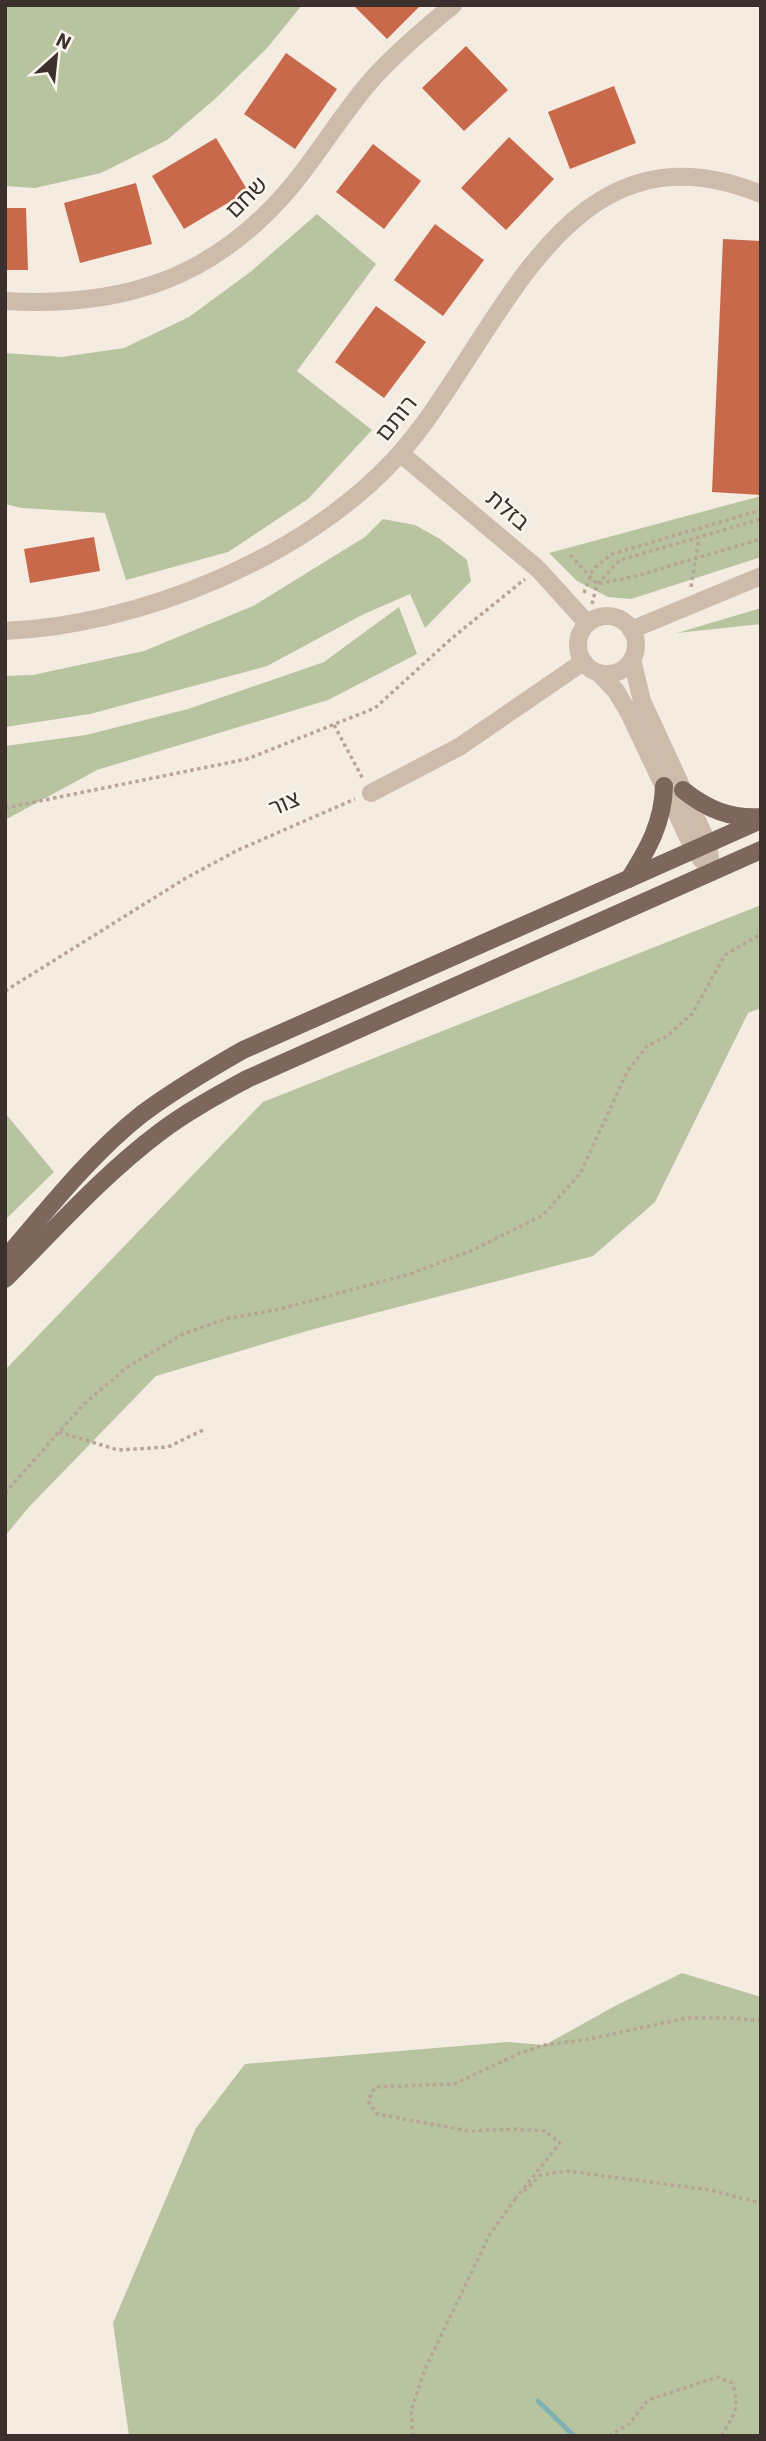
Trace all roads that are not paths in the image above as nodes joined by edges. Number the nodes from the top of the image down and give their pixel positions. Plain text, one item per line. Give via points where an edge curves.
1 (453, 5) edge
2 (761, 194) edge
3 (5, 301) edge
4 (400, 453) junction
5 (761, 576) edge
6 (582, 617) junction
7 (631, 630) junction
8 (5, 631) edge
9 (632, 660) junction
10 (583, 662) junction
11 (599, 673) junction
12 (664, 786) junction
13 (683, 790) junction
14 (371, 793) road end
15 (761, 819) edge
16 (701, 847) junction
17 (761, 850) edge
18 (712, 872) junction
19 (629, 879) junction
20 (5, 1259) edge
21 (5, 1279) edge

1 - 3 street, שחם via 373,78 266,214 213,257 152,287 116,296
2 - 4 street, רותם via 716,179 676,176 646,180 593,204 568,223 525,272 440,404
4 - 6 street, בזלת via 538,569
4 - 8 street, רותם via 339,510 278,550 214,581 147,605 81,621
5 - 7 street
6 - 7 street via 611,616
6 - 10 street via 578,646
7 - 9 street via 636,645
9 - 11 street via 617,672
9 - 13 street via 642,701
10 - 11 street
10 - 14 street via 459,747
11 - 12 street via 629,713
12 - 16 street
12 - 19 main road via 655,835
13 - 15 main road via 723,814
13 - 16 street
15 - 16 main road
16 - 18 street
16 - 19 main road
17 - 18 main road
18 - 21 main road via 247,1079 197,1107 113,1171
19 - 20 main road via 243,1050 184,1084 141,1115 97,1156

